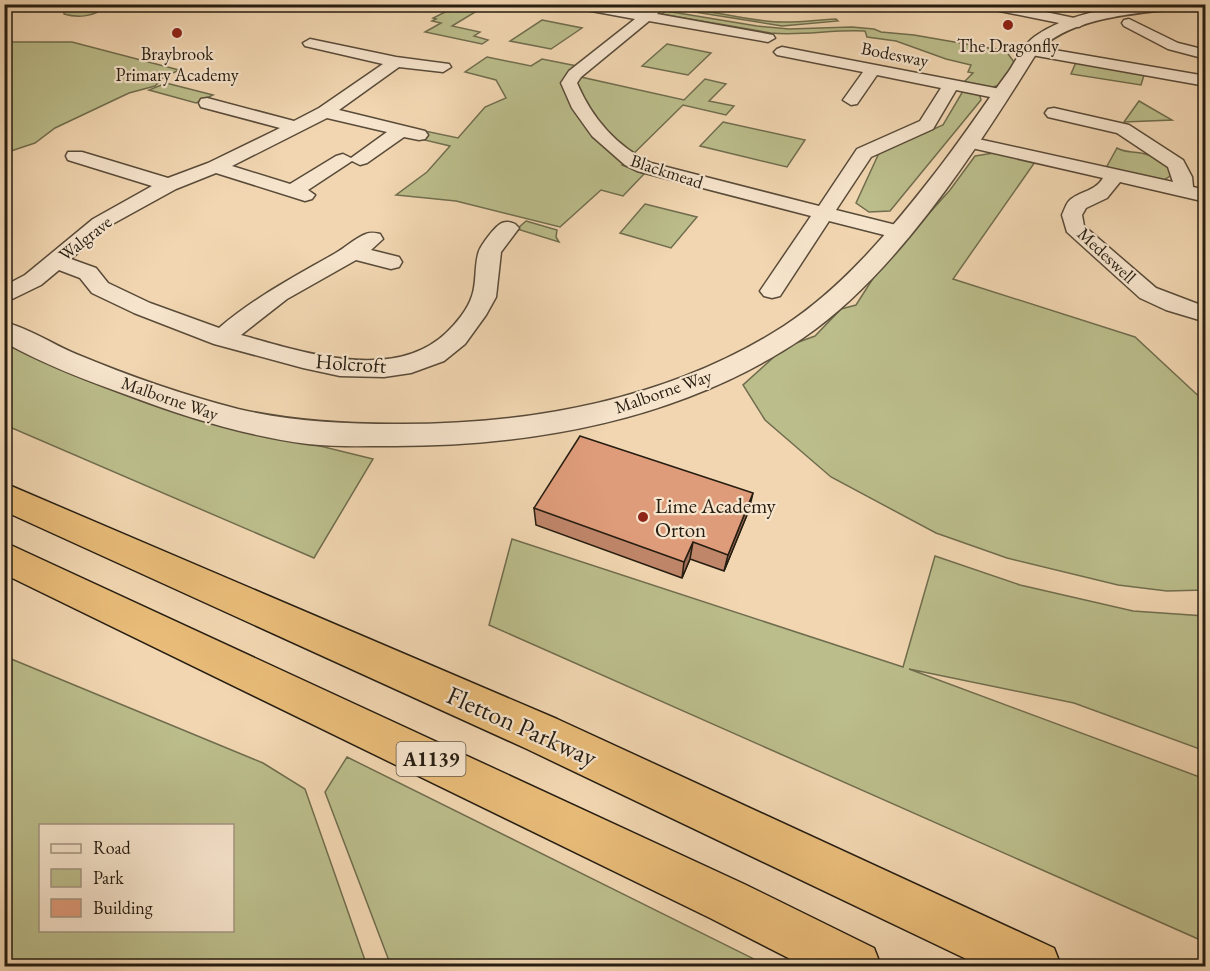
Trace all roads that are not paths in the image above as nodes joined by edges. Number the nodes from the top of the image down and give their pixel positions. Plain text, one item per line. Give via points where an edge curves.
1 (575, 4) edge
2 (985, 4) edge
3 (1189, 4) edge
4 (645, 11) edge
5 (1079, 23) junction
6 (1130, 27) dead end
7 (768, 38) dead end
8 (1044, 40) junction
9 (310, 42) dead end
10 (782, 52) dead end
11 (1206, 55) edge
12 (396, 62) junction
13 (443, 67) dead end
14 (873, 69) junction
15 (1206, 81) edge
16 (951, 85) junction
17 (1000, 94) junction
18 (851, 100) dead end
19 (207, 103) dead end
20 (325, 112) junction
21 (1053, 113) dead end
22 (297, 127) junction
23 (969, 142) junction
24 (75, 156) dead end
25 (215, 167) junction
26 (1114, 175) junction
27 (169, 185) junction
28 (1183, 190) junction
29 (1206, 196) edge
30 (825, 212) junction
31 (508, 228) dead end
32 (900, 233) junction
33 (57, 261) junction
34 (391, 262) dead end
35 (772, 291) dead end
36 (4, 296) edge
37 (1205, 316) edge
38 (4, 330) edge
39 (224, 338) junction
40 (4, 490) edge
41 (4, 496) edge
42 (52, 516) junction
43 (4, 556) edge
44 (856, 966) edge
45 (1036, 966) edge

1 - 4 street
2 - 5 street
3 - 5 street, Malborne Way via 1115,13
4 - 7 street
4 - 30 street, Blackmead via 568,83 574,99 615,151 644,168
5 - 8 street, Malborne Way
6 - 11 street
8 - 15 street
8 - 17 street, Malborne Way
9 - 12 street
10 - 14 street, Bodesway
12 - 13 street
12 - 20 street, Walgrave
14 - 16 street, Bodesway
14 - 18 street
16 - 17 street, Bodesway
16 - 30 street via 927,125 864,153
17 - 23 street, Malborne Way
19 - 22 street
20 - 22 street, Walgrave
20 - 25 street via 410,133 352,160 299,193
21 - 28 street via 1123,129 1176,164
22 - 25 street, Walgrave
23 - 26 street
23 - 32 street, Malborne Way
24 - 27 street
25 - 27 street, Walgrave
26 - 28 street
26 - 37 street, Medeswell via 1110,186 1098,196 1077,204 1072,215 1074,228 1148,292
27 - 33 street, Walgrave via 99,223
28 - 29 street
30 - 32 street, Blackmead
30 - 35 street
31 - 39 street, Holcroft via 490,251 484,297 474,315 435,356 384,368 340,367
32 - 38 street, Malborne Way via 804,326 750,359 690,385 626,406 508,430 413,437 309,433 228,418 86,369
33 - 36 street, Walgrave
33 - 39 street, Holcroft via 88,273 100,288 142,308
34 - 39 street via 363,246 288,288
40 - 42 highway
41 - 42 highway, Fletton Parkway
42 - 45 highway, Fletton Parkway via 542,734
43 - 44 highway, A1139

